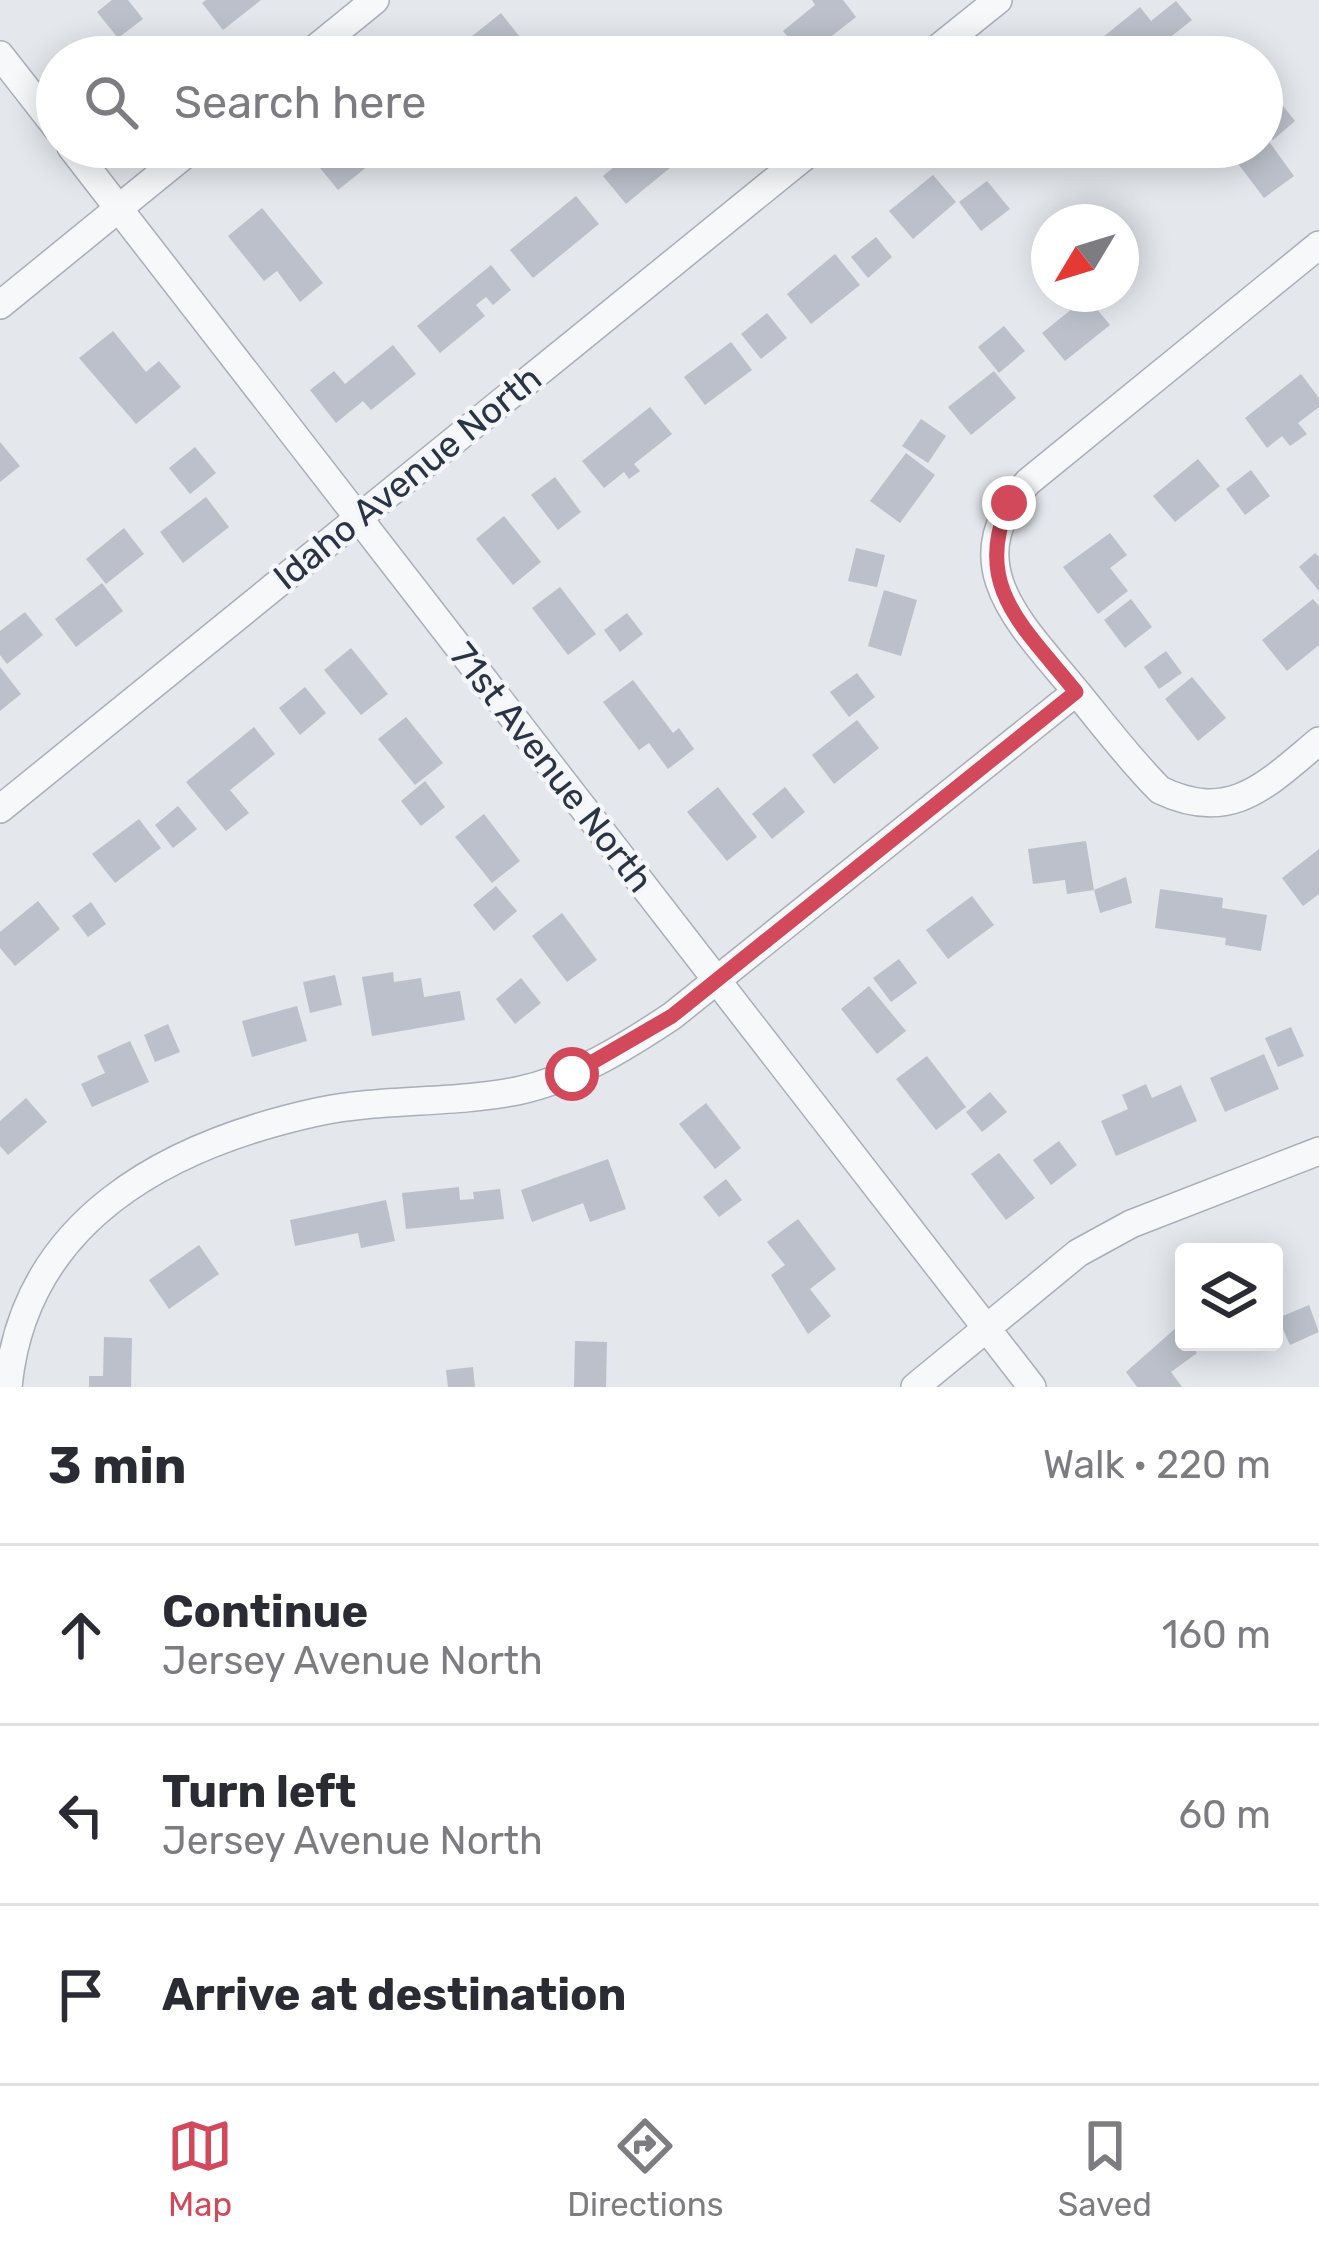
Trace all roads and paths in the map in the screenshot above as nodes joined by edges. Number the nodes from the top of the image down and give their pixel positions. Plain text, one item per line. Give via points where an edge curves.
1 (375, 0) edge
2 (998, 0) edge
3 (330, 36) edge
4 (953, 36) edge
5 (0, 55) edge
6 (36, 101) edge
7 (88, 168) edge
8 (168, 168) edge
9 (790, 168) edge
10 (119, 208) junction
11 (1319, 245) edge
12 (0, 305) edge
13 (358, 517) junction
14 (1076, 692) junction
15 (1319, 741) edge
16 (0, 809) edge
17 (717, 980) junction
18 (1319, 1151) edge
19 (984, 1325) junction
20 (8, 1387) edge
21 (916, 1387) edge
22 (1032, 1387) edge

1 - 3 street
2 - 4 street
5 - 6 street
7 - 10 street, 71st Avenue North
8 - 10 street
9 - 13 street, Idaho Avenue North
10 - 12 street
10 - 13 street, 71st Avenue North
11 - 14 street via 1009,503 997,531 1000,588
13 - 16 street, Idaho Avenue North
13 - 17 street, 71st Avenue North
14 - 15 street via 1160,790 1186,802 1240,799
14 - 17 street
17 - 19 street, 71st Avenue North
17 - 20 street via 624,1048 572,1074 516,1091 318,1112 177,1160 113,1197 41,1271 19,1318
18 - 19 street via 1131,1224 1078,1253
19 - 21 street
19 - 22 street, 71st Avenue North

